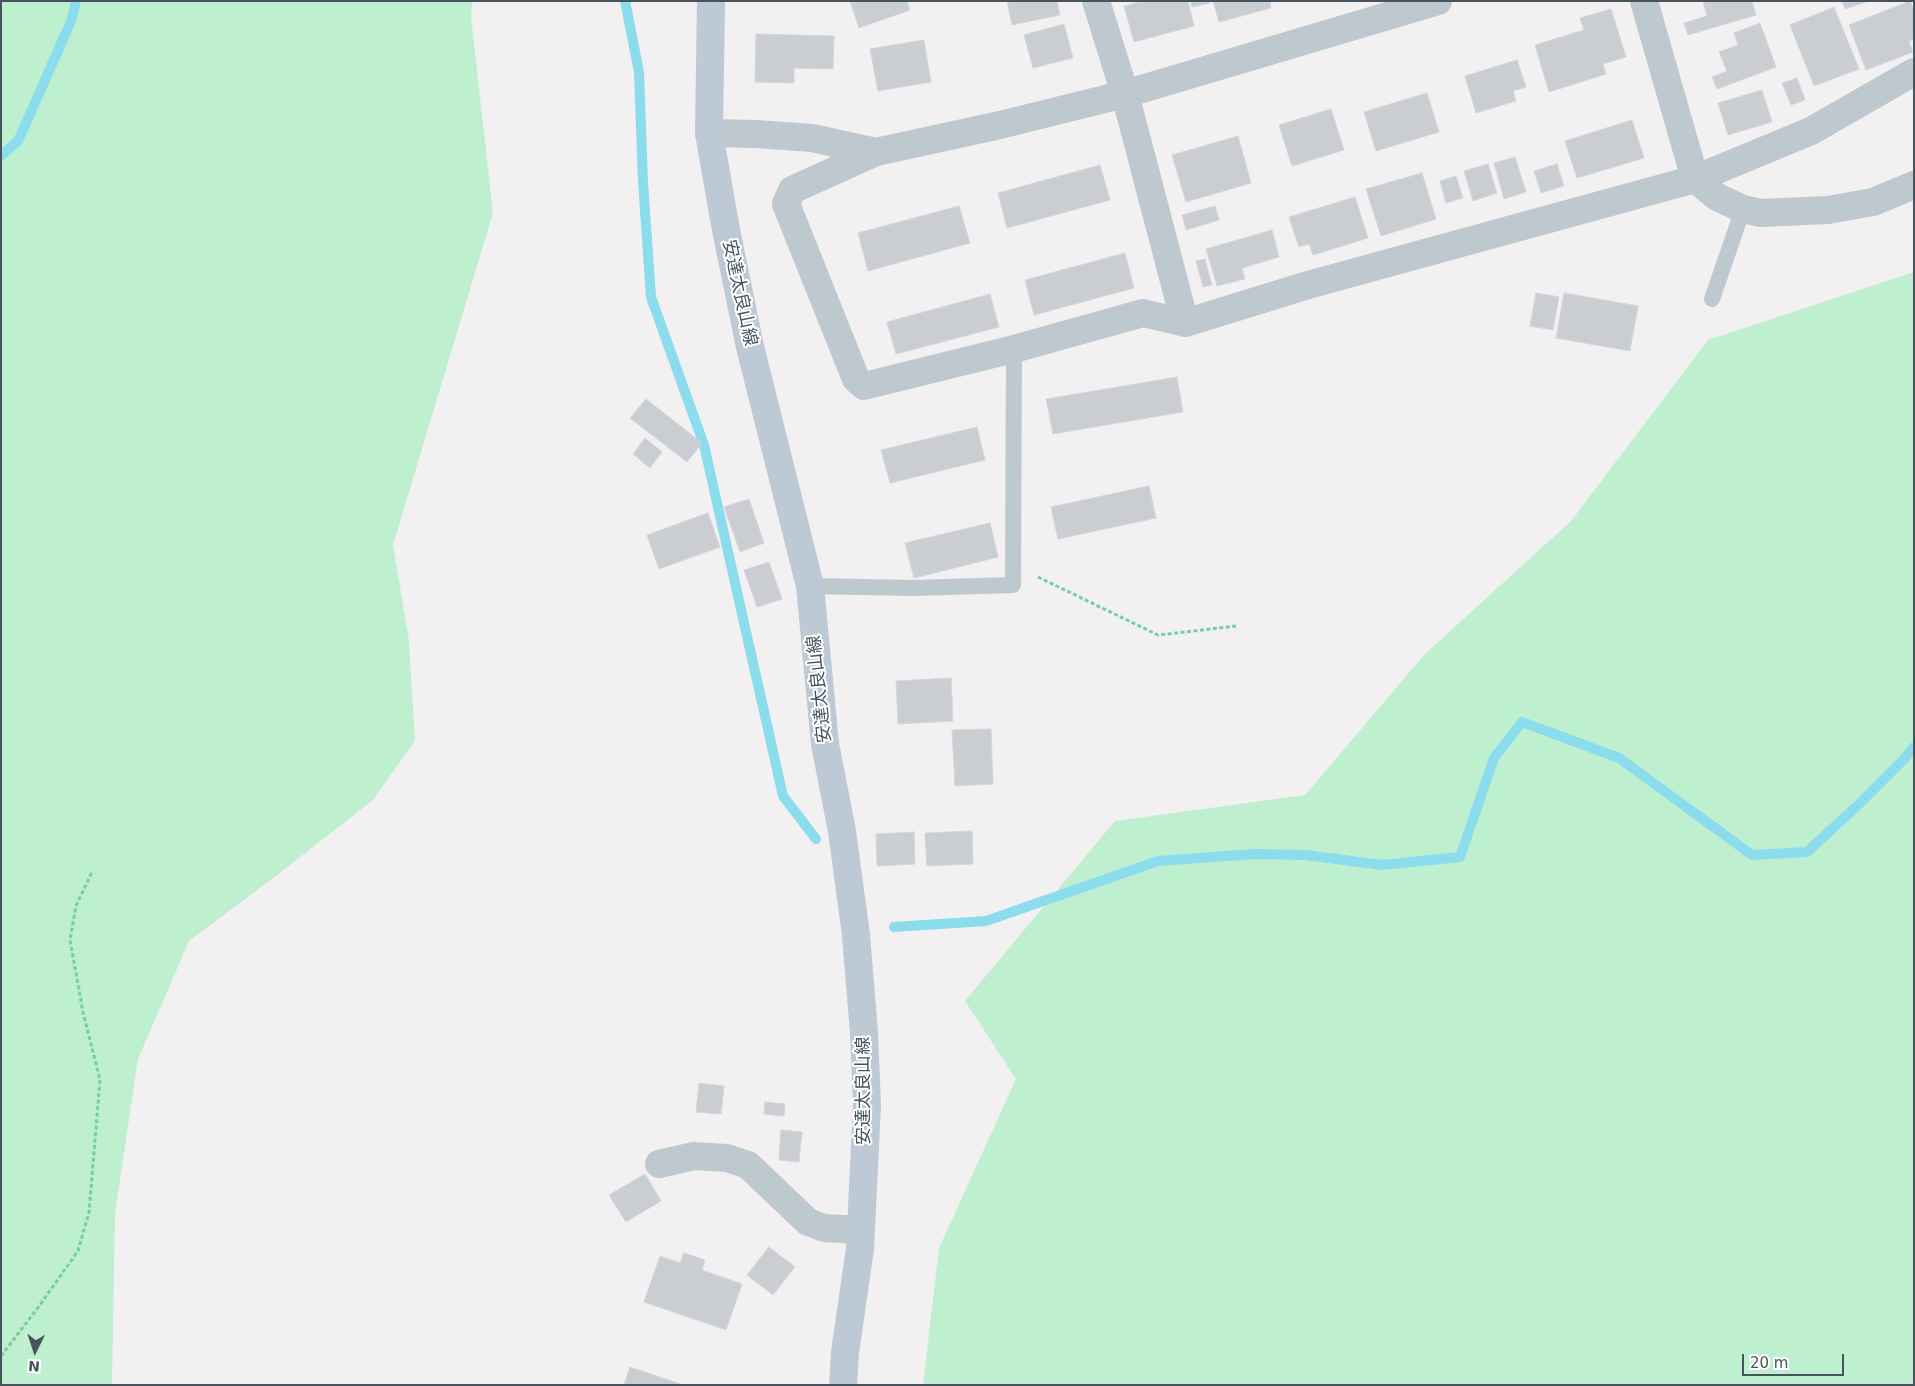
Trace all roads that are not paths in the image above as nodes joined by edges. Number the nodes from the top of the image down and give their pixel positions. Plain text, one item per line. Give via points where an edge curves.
1 (711, 1) edge
2 (1096, 1) edge
3 (1438, 1) edge
4 (1644, 1) edge
5 (1914, 72) edge
6 (1125, 94) junction
7 (709, 133) junction
8 (876, 152) junction
9 (1695, 179) junction
10 (1914, 185) edge
11 (1742, 210) junction
12 (1712, 299) dead end
13 (1185, 323) junction
14 (1014, 349) junction
15 (810, 586) junction
16 (659, 1164) dead end
17 (861, 1230) junction
18 (843, 1385) edge

1 - 7 main road, 安達太良山線
2 - 6 street
3 - 6 street
4 - 9 street
5 - 9 street via 1811,131
6 - 8 street
6 - 13 street
7 - 8 street via 812,138
7 - 15 main road, 安達太良山線 via 750,347
8 - 14 street via 792,190 786,204 856,379 864,386
9 - 11 street
9 - 13 street via 1308,285
10 - 11 street via 1873,202 1828,210 1761,213
11 - 12 lane
13 - 14 street via 1143,313
14 - 15 lane via 1013,585 914,588
15 - 17 main road, 安達太良山線 via 825,744 842,831 856,935 864,1033 867,1106
16 - 17 street via 694,1156 727,1158 748,1165 808,1222 824,1228
17 - 18 main road, 安達太良山線

